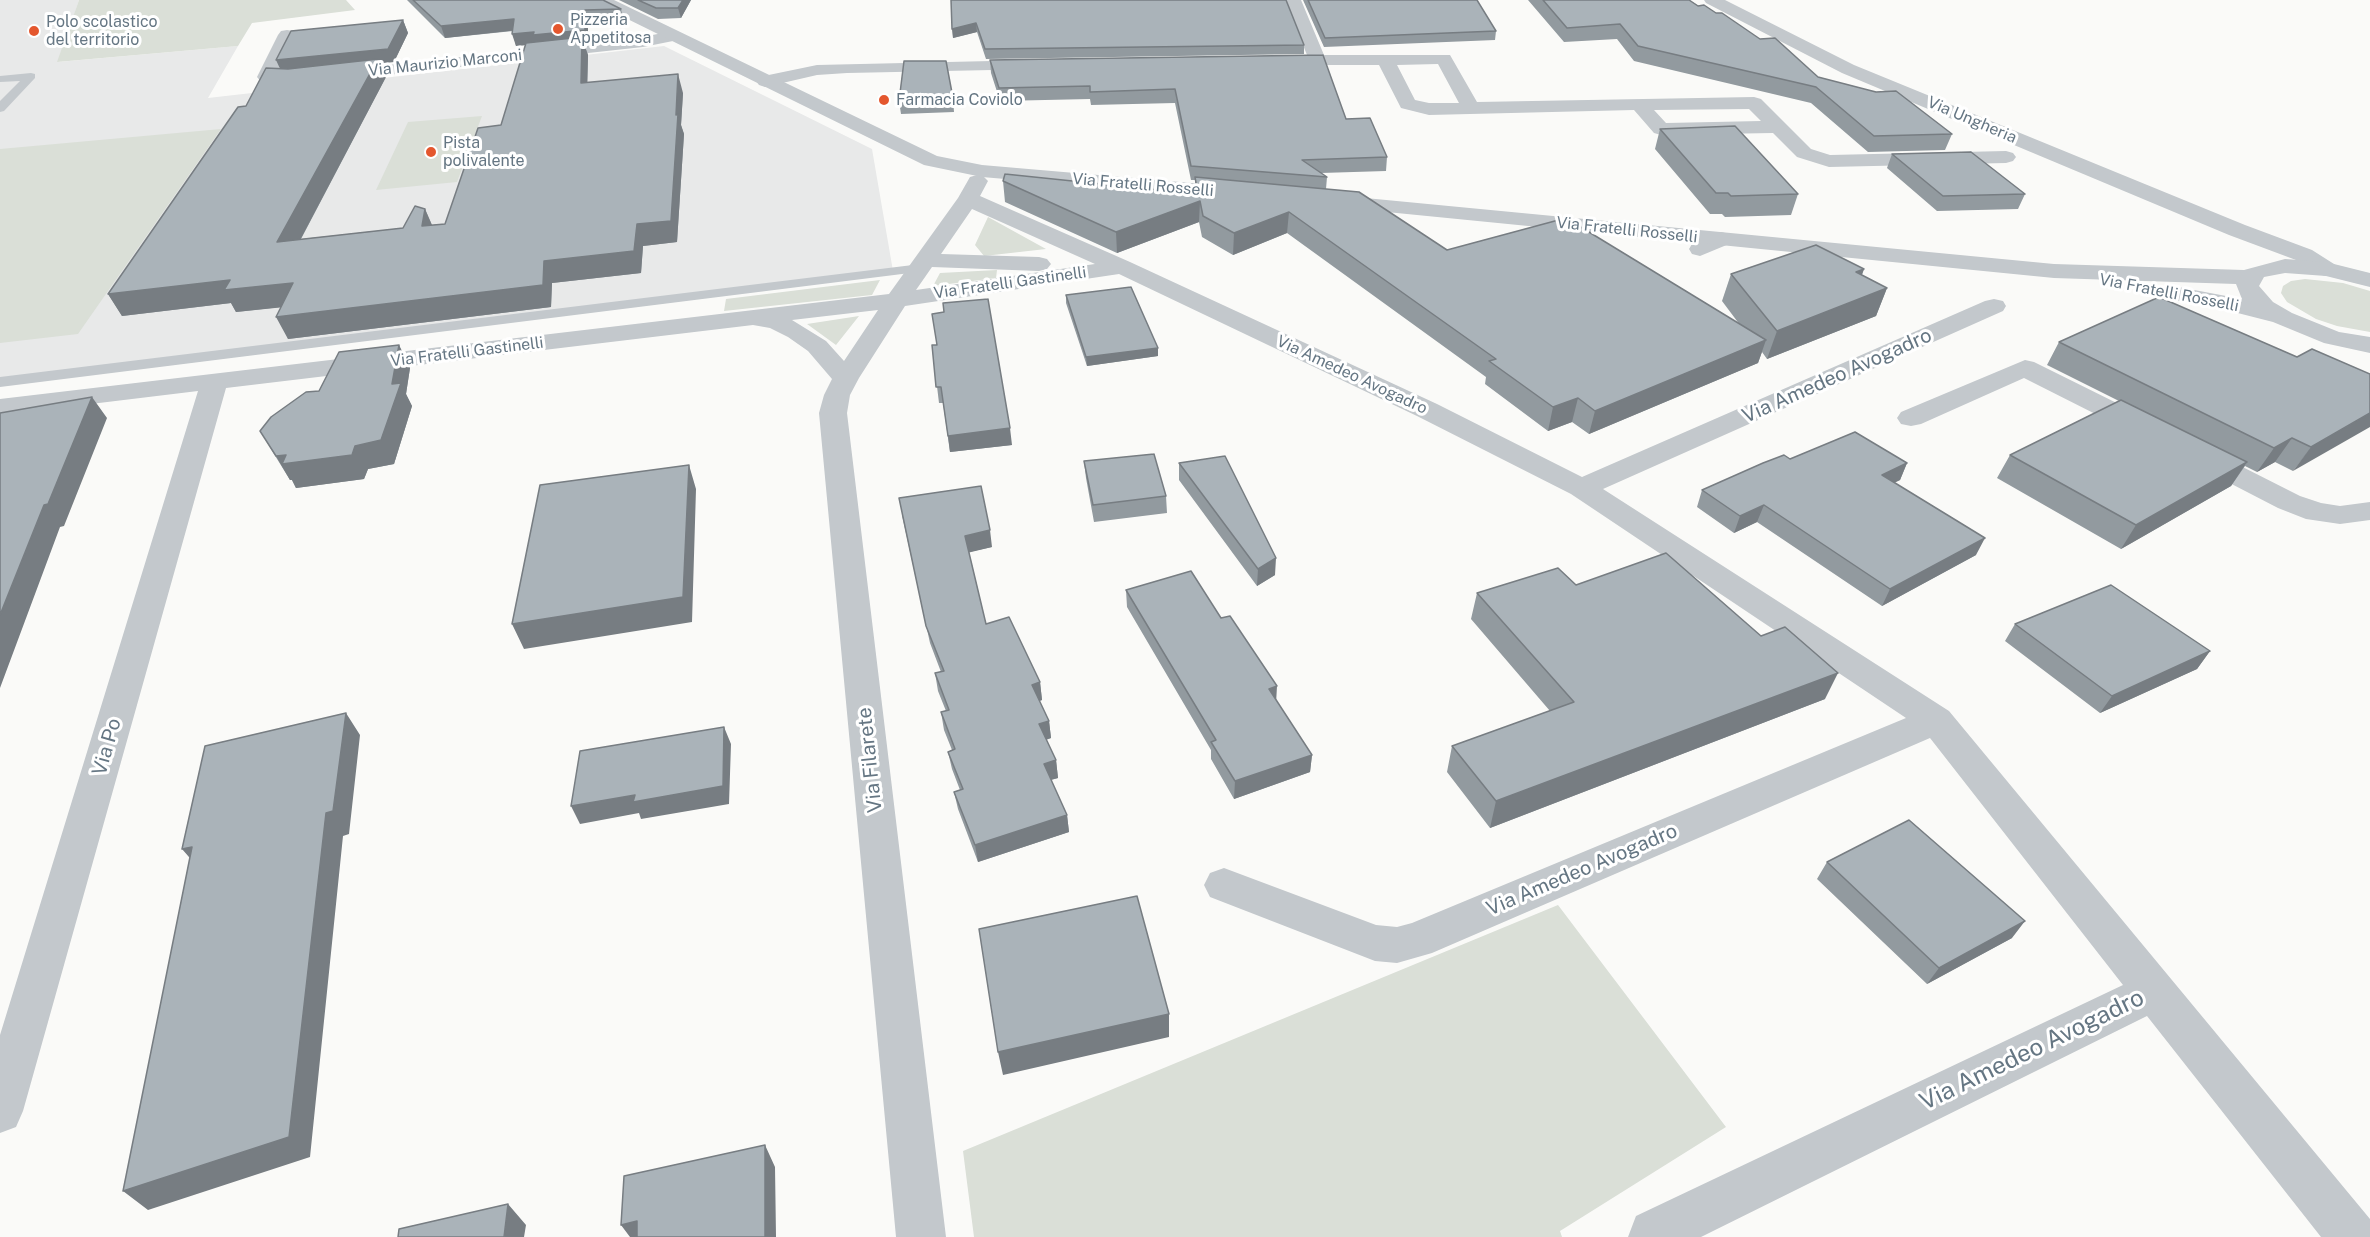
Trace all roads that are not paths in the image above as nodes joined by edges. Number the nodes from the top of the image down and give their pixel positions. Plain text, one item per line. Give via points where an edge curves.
1 (601, 0) edge
2 (1293, 0) edge
3 (1712, 0) edge
4 (287, 34) edge
5 (672, 36) junction
6 (1385, 60) junction
7 (1318, 61) junction
8 (1259, 62) edge
9 (1047, 65) edge
10 (0, 79) edge
11 (765, 81) junction
12 (0, 108) edge
13 (1471, 108) junction
14 (2006, 157) dead end
15 (975, 185) junction
16 (1254, 194) edge
17 (1313, 200) edge
18 (2237, 230) junction
19 (1721, 239) junction
20 (1700, 249) dead end
21 (924, 264) junction
22 (1122, 267) junction
23 (2326, 269) junction
24 (2054, 271) junction
25 (2259, 273) junction
26 (2370, 280) edge
27 (897, 300) junction
28 (1994, 306) dead end
29 (751, 317) junction
30 (2283, 318) junction
31 (2367, 345) edge
32 (846, 378) junction
33 (0, 382) edge
34 (214, 382) junction
35 (0, 407) edge
36 (1911, 418) dead end
37 (1581, 488) junction
38 (2370, 511) edge
39 (1936, 720) junction
40 (1224, 885) dead end
41 (2154, 991) junction
42 (0, 1111) edge
43 (921, 1237) edge
44 (1653, 1237) edge
45 (2352, 1237) edge

1 - 5 street, Via Fratelli Rosselli
2 - 7 street
3 - 18 street, Via Ungheria via 1848,69
4 - 5 street, Via Maurizio Marconi via 266,77 269,80
5 - 11 street, Via Fratelli Rosselli
6 - 7 street
6 - 13 street via 1408,104 1429,109
6 - 13 street via 1444,59
7 - 8 street
9 - 11 street via 847,68
10 - 12 lane via 31,76
11 - 15 street, Via Fratelli Rosselli
13 - 14 street via 1754,103 1804,153 1829,161
15 - 16 street, Via Fratelli Rosselli
15 - 21 street, Via Fratelli Gastinelli
15 - 22 street, Via Amedeo Avogadro
17 - 19 street, Via Fratelli Rosselli
18 - 23 street, Via Ungheria via 2304,255
18 - 25 street, Via Ungheria
19 - 20 street, Via Fratelli Rosselli
19 - 24 street, Via Fratelli Rosselli
21 - 22 street, Via Amedeo Avogadro
21 - 27 street, Via Fratelli Gastinelli
21 - 33 lane
22 - 27 street, Via Fratelli Gastinelli
22 - 37 street, Via Amedeo Avogadro via 1426,410
23 - 25 street, Via Fratelli Rosselli via 2294,266
23 - 26 street, Via Fratelli Rosselli
24 - 25 street, Via Fratelli Rosselli
24 - 30 street, Via Fratelli Rosselli via 2224,302
25 - 30 street, Via Fratelli Rosselli via 2247,286 2252,296
27 - 29 street, Via Fratelli Gastinelli
27 - 32 street, Via Filarete
28 - 37 street, Via Amedeo Avogadro
29 - 32 street via 777,322 797,332 817,346
29 - 34 street, Via Fratelli Gastinelli
30 - 31 street, Via Fratelli Rosselli via 2333,338
32 - 43 street, Via Filarete via 833,413
34 - 35 street, Via Fratelli Gastinelli
34 - 42 street, Via Po
36 - 38 street via 2025,368 2289,502 2340,516
37 - 39 street, Via Amedeo Avogadro
39 - 40 street, Via Amedeo Avogadro via 1417,940 1397,945 1375,943
39 - 41 street, Via Amedeo Avogadro
41 - 44 street, Via Amedeo Avogadro
41 - 45 street, Via Amedeo Avogadro

